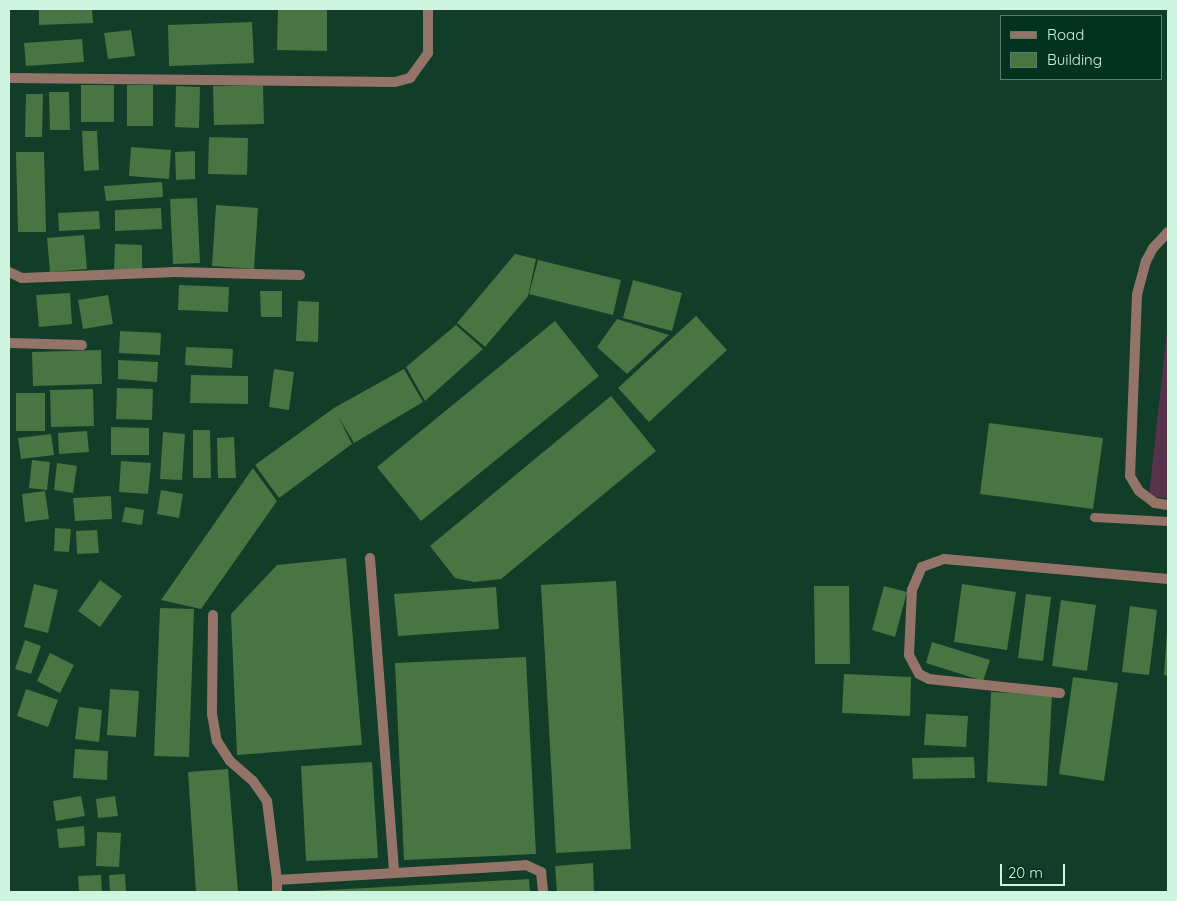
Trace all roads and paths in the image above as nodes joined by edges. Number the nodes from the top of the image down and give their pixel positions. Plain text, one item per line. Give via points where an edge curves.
1 (428, 9) edge
2 (9, 78) edge
3 (1168, 232) edge
4 (9, 272) edge
5 (300, 275) dead end
6 (9, 343) edge
7 (82, 346) dead end
8 (1168, 505) edge
9 (1094, 517) dead end
10 (1168, 521) edge
11 (370, 558) dead end
12 (1168, 579) edge
13 (213, 615) dead end
14 (1060, 693) dead end
15 (394, 873) junction
16 (277, 880) junction
17 (277, 892) edge
18 (543, 892) edge

1 - 2 street via 428,53 410,78 395,82
3 - 8 street via 1146,261 1137,295 1130,467 1130,476 1140,491 1155,503
4 - 5 street via 22,278 176,272
6 - 7 street
9 - 10 lane
11 - 15 street
12 - 14 street via 944,559 922,567 912,590 908,655 919,674 929,679
13 - 16 street via 212,714 217,741 230,761 253,781 267,801
15 - 16 street
15 - 18 street via 526,865 541,872
16 - 17 street

